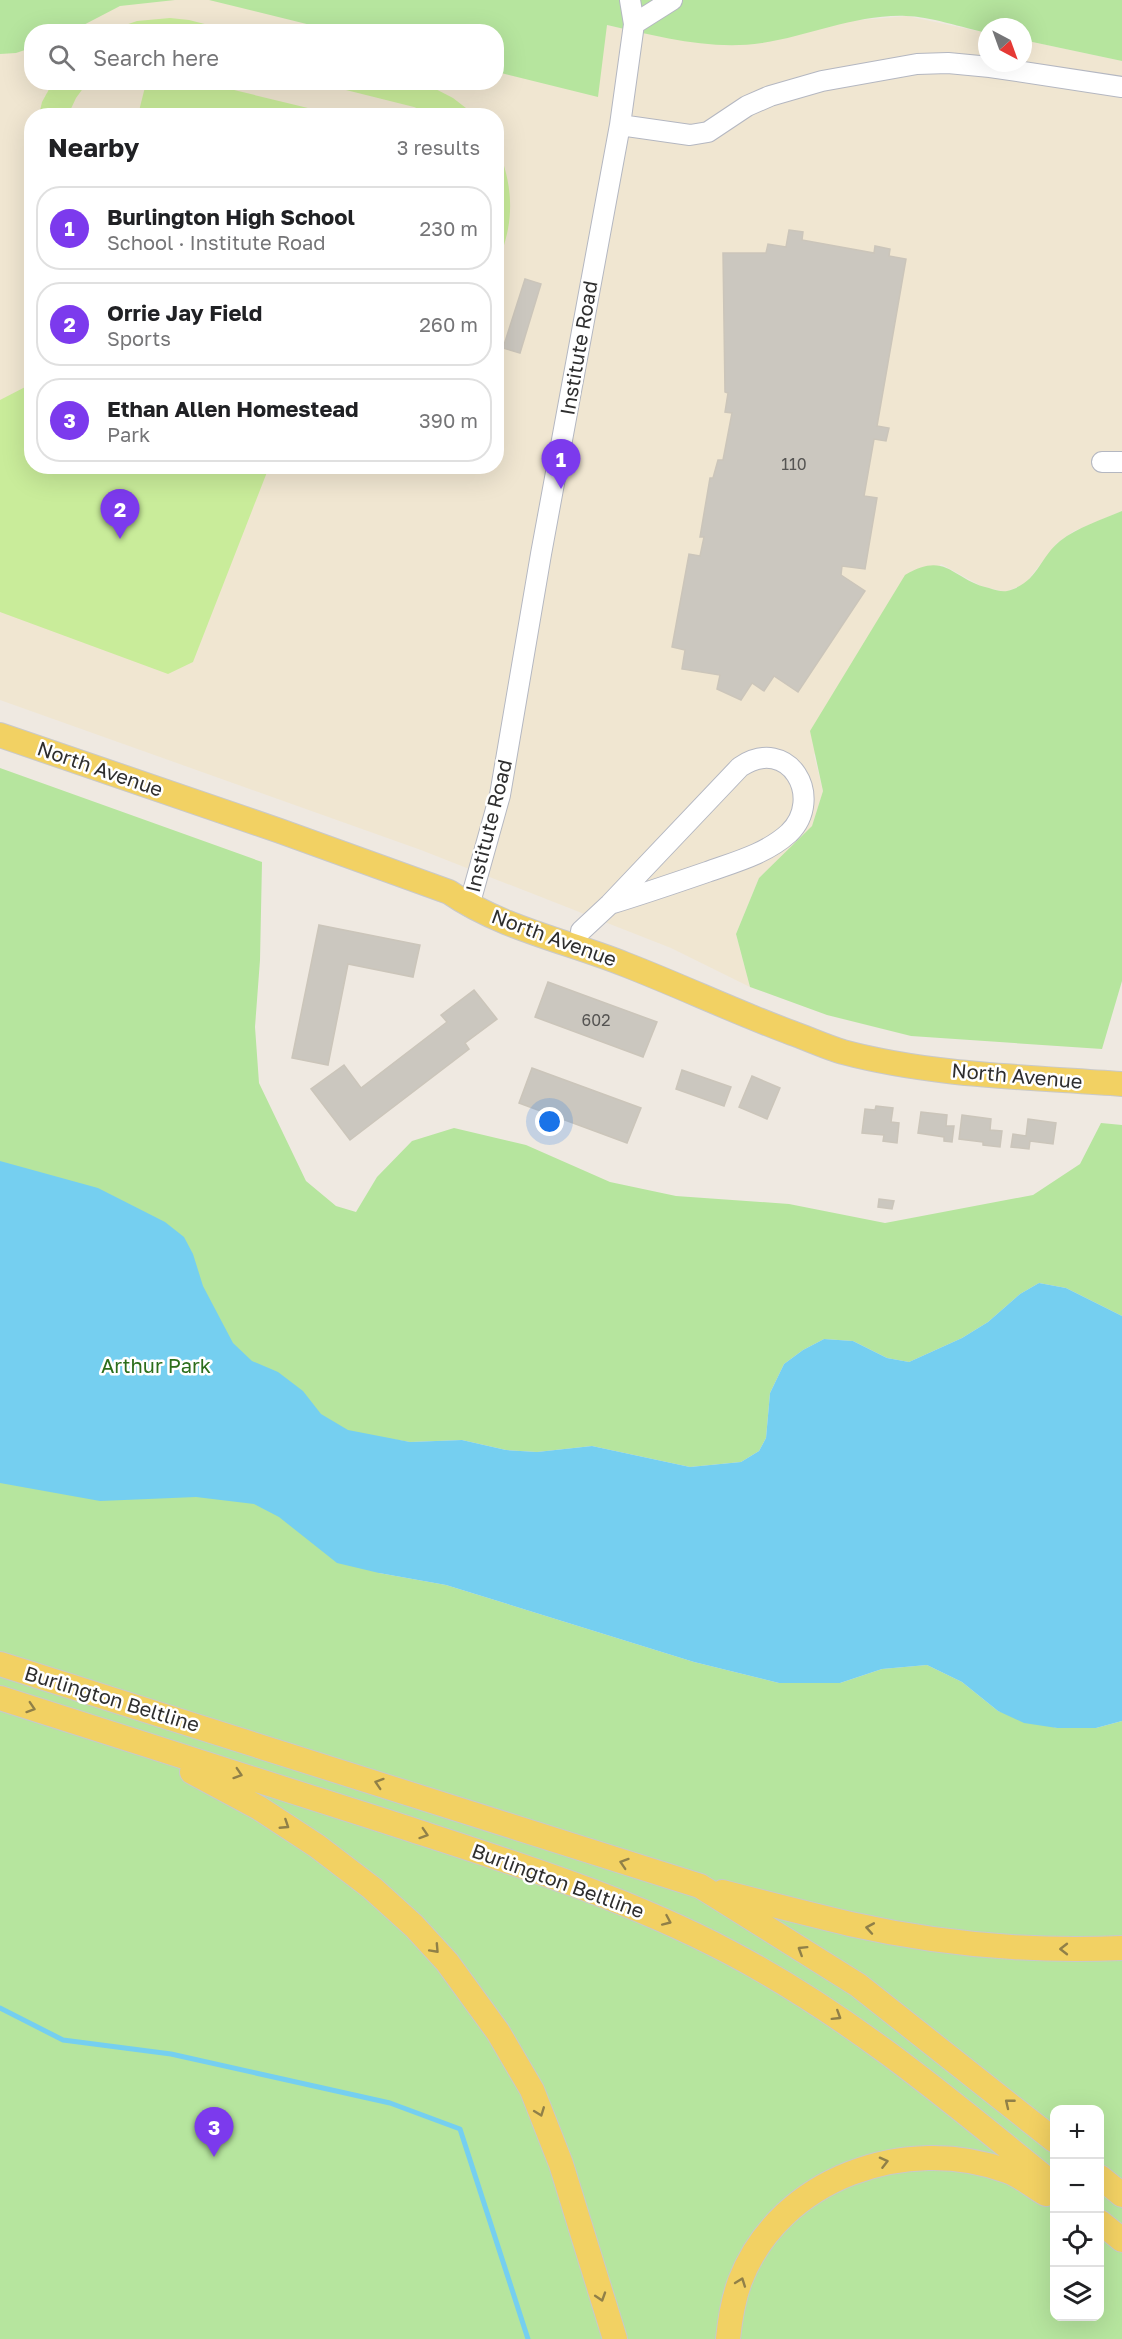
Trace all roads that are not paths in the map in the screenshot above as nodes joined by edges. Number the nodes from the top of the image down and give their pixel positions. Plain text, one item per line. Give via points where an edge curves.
1 (630, 0) edge
2 (672, 0) edge
3 (634, 24) junction
4 (1122, 87) edge
5 (620, 125) junction
6 (1102, 462) dead end
7 (1122, 462) edge
8 (0, 735) edge
9 (610, 904) junction
10 (469, 906) junction
11 (581, 931) dead end
12 (1122, 1084) edge
13 (0, 1664) edge
14 (0, 1698) edge
15 (63, 1718) junction
16 (700, 1886) junction
17 (1122, 1948) edge
18 (1050, 2137) edge
19 (1104, 2179) edge
20 (1050, 2182) edge
21 (1122, 2195) edge
22 (1050, 2197) edge
23 (1104, 2226) edge
24 (1104, 2231) edge
25 (1122, 2242) edge
26 (615, 2339) edge
27 (728, 2339) edge

1 - 3 street, Institute Road
2 - 3 street
3 - 5 street, Institute Road
4 - 5 street via 990,67 917,64 822,81 770,96 708,132 690,135
5 - 10 street, Institute Road via 500,795
6 - 7 street
8 - 10 main road, North Avenue via 448,892
9 - 9 street via 753,758 770,757 787,764 799,777 804,795 801,815 791,831 773,846 750,858
9 - 11 street
10 - 12 main road, North Avenue via 840,1051 936,1069
16 -> 13 main road, Burlington Beltline
14 -> 15 main road, Burlington Beltline
15 -> 20 main road, Burlington Beltline via 511,1862 667,1921 759,1968 845,2021
15 -> 26 main road via 207,1779 259,1808 372,1888 447,1962 498,2032 532,2090 561,2164
17 -> 16 main road via 1021,1948 931,1939 852,1924
18 -> 16 main road, Burlington Beltline via 858,1985
19 - 21 main road
27 -> 22 main road via 740,2282 764,2240 798,2204 856,2170 891,2160 929,2156 968,2160 1009,2171
23 - 25 main road
24 - 25 main road

